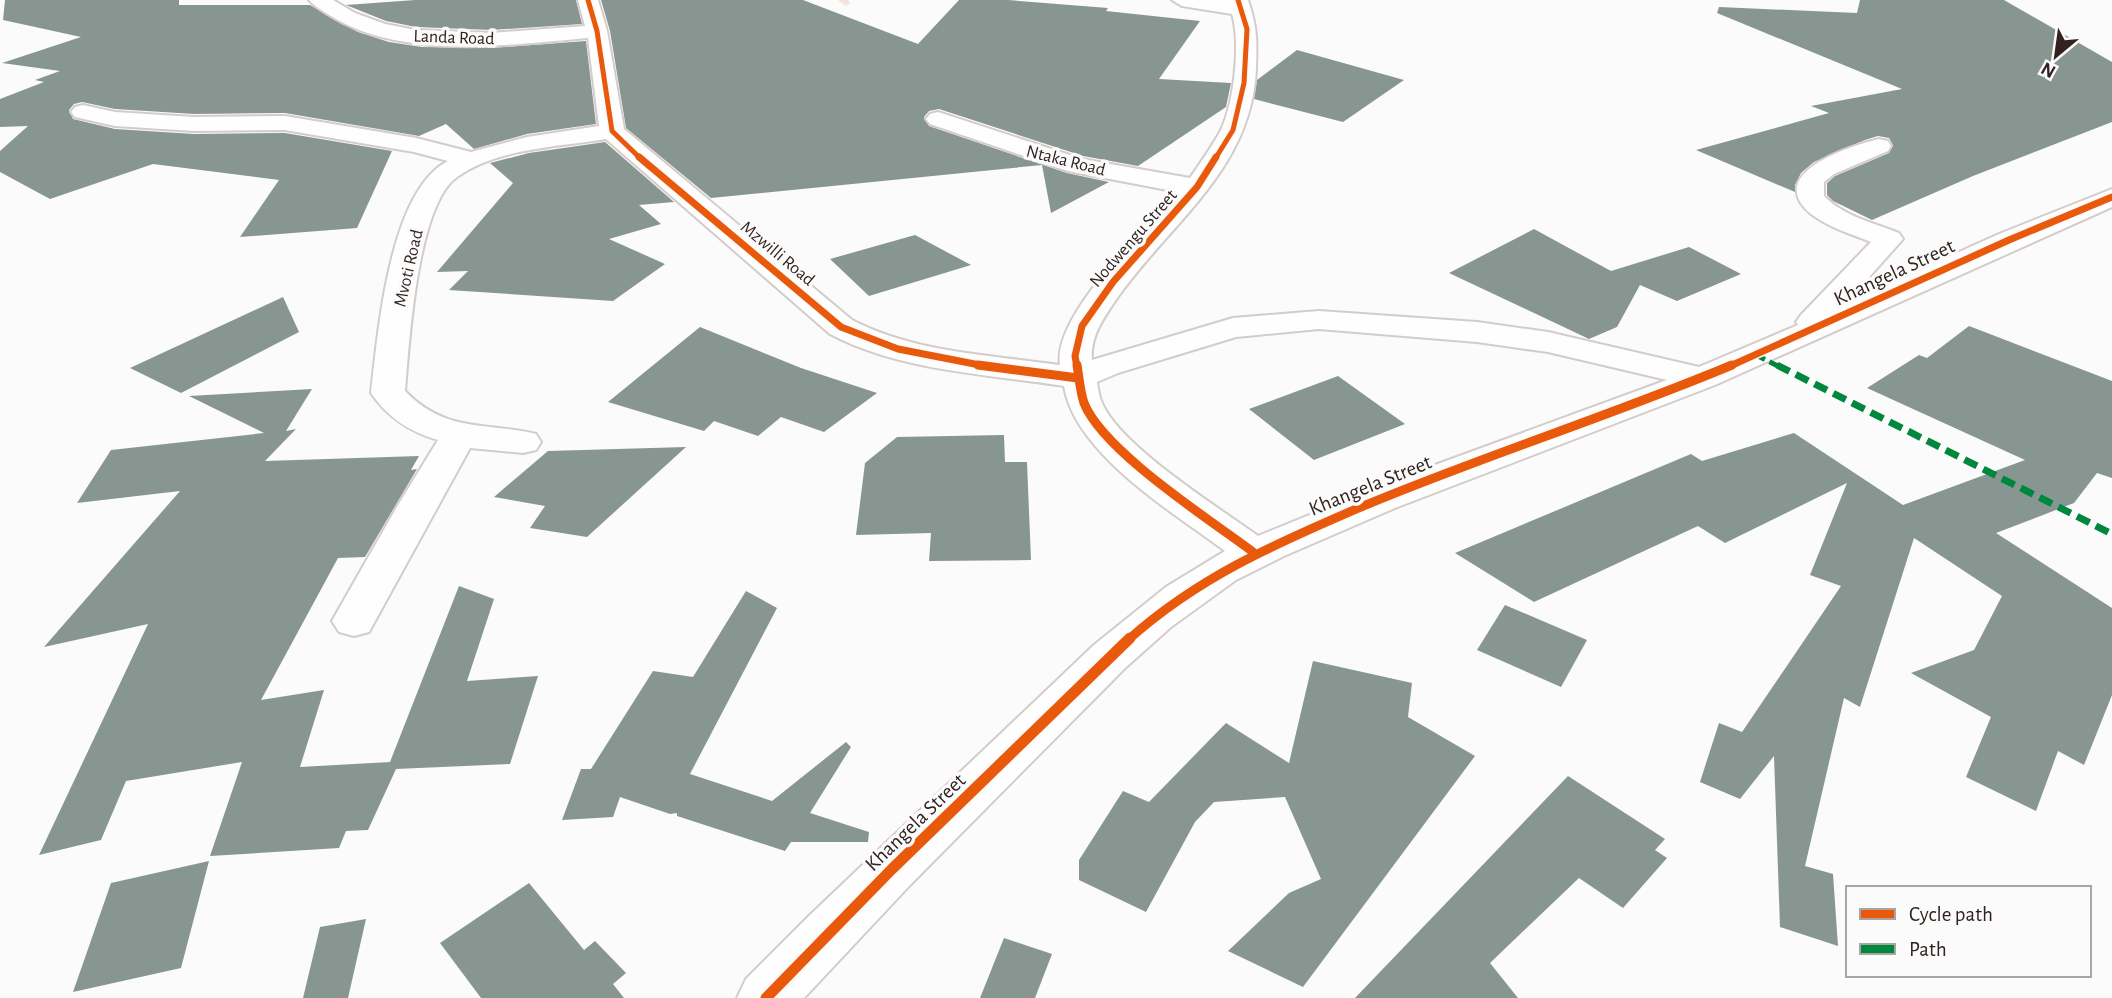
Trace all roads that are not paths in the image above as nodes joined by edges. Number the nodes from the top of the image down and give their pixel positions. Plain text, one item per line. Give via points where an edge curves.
1 (318, 0) edge
2 (588, 0) edge
3 (1182, 0) edge
4 (1240, 4) edge
5 (597, 31) junction
6 (83, 112) dead end
7 (938, 119) dead end
8 (612, 131) junction
9 (1878, 146) dead end
10 (472, 160) junction
11 (1198, 187) junction
12 (2112, 197) edge
13 (1798, 337) junction
14 (1078, 378) junction
15 (1703, 378) junction
16 (459, 436) junction
17 (523, 442) dead end
18 (1254, 552) junction
19 (354, 621) dead end
20 (766, 998) edge

1 - 5 street, Landa Road via 343,15 404,36 476,40
2 - 5 street
3 - 4 street
4 - 11 street, Nodwengu Street via 1247,29 1244,83 1234,130
5 - 8 street
6 - 10 street via 114,119 194,124 285,123 416,145
7 - 11 street, Ntaka Road via 1077,166
8 - 10 street, Mvoti Road
8 - 14 street, Mzwilli Road via 841,327 909,353
9 - 13 street via 1811,179 1814,202 1889,239
10 - 16 street, Mvoti Road via 446,173 427,193 401,279 387,393 413,418
11 - 14 street, Nodwengu Street via 1113,282 1082,326 1075,356
12 - 13 street, Khangela Street via 2024,231
13 - 15 street, Khangela Street
14 - 15 street via 1233,328 1319,320 1548,342
14 - 18 street, Nodwengu Street via 1084,403 1107,438
15 - 18 street, Khangela Street via 1415,484
16 - 17 street, Mvoti Road
16 - 19 street
18 - 20 street, Khangela Street via 1157,614 844,915

